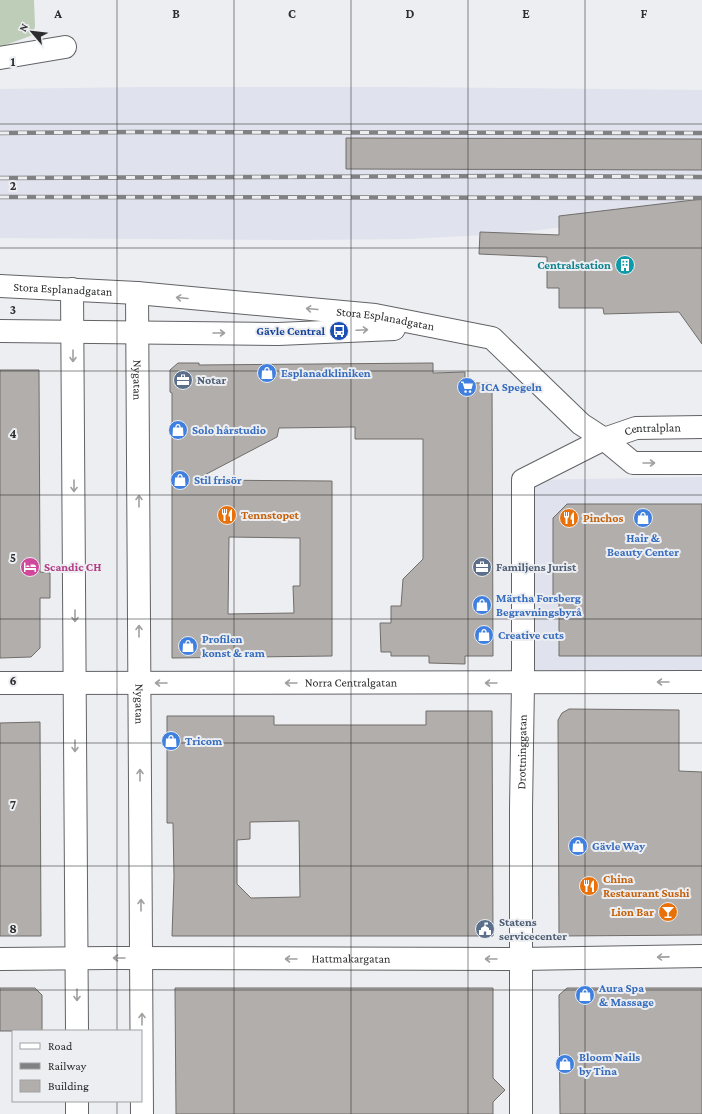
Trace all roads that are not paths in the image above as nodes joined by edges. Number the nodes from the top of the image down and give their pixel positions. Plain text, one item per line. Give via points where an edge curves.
1 (65, 47) dead end
2 (0, 58) edge
3 (0, 286) edge
4 (72, 289) junction
5 (137, 294) junction
6 (433, 327) junction
7 (0, 331) edge
8 (73, 332) junction
9 (138, 333) junction
10 (702, 427) edge
11 (604, 439) junction
12 (702, 463) edge
13 (523, 682) junction
14 (702, 682) edge
15 (75, 683) junction
16 (140, 683) junction
17 (0, 684) edge
18 (702, 956) edge
19 (77, 958) junction
20 (142, 958) junction
21 (0, 959) edge
22 (521, 959) junction
23 (77, 1030) edge
24 (77, 1102) edge
25 (77, 1114) edge
26 (142, 1114) edge
27 (521, 1114) edge

1 - 2 street
3 - 4 street, Stora Esplanadgatan
4 - 5 street, Stora Esplanadgatan
4 - 8 street
6 -> 5 street, Stora Esplanadgatan via 375,315
5 - 9 street, Nygatan
9 -> 6 street, Stora Esplanadgatan via 278,334
6 - 11 street, Centralplan via 492,338 581,424
7 - 8 street, Stora Esplanadgatan
8 - 9 street, Stora Esplanadgatan
8 -> 15 street
16 -> 9 street, Nygatan
10 - 11 street, Centralplan via 636,428
11 -> 12 street, Centralplan via 633,463
11 - 13 street, Drottninggatan via 523,480
14 -> 13 street, Norra Centralgatan
13 -> 16 street, Norra Centralgatan
13 - 22 street, Drottninggatan
15 - 16 street, Norra Centralgatan
15 - 17 street, Norra Centralgatan
15 -> 19 street
20 -> 16 street, Nygatan
18 -> 22 street, Hattmakargatan
20 -> 19 street, Hattmakargatan
19 - 21 street, Hattmakargatan
19 -> 23 street
22 -> 20 street, Hattmakargatan
26 -> 20 street, Nygatan
22 - 27 street, Drottninggatan
24 - 25 street

